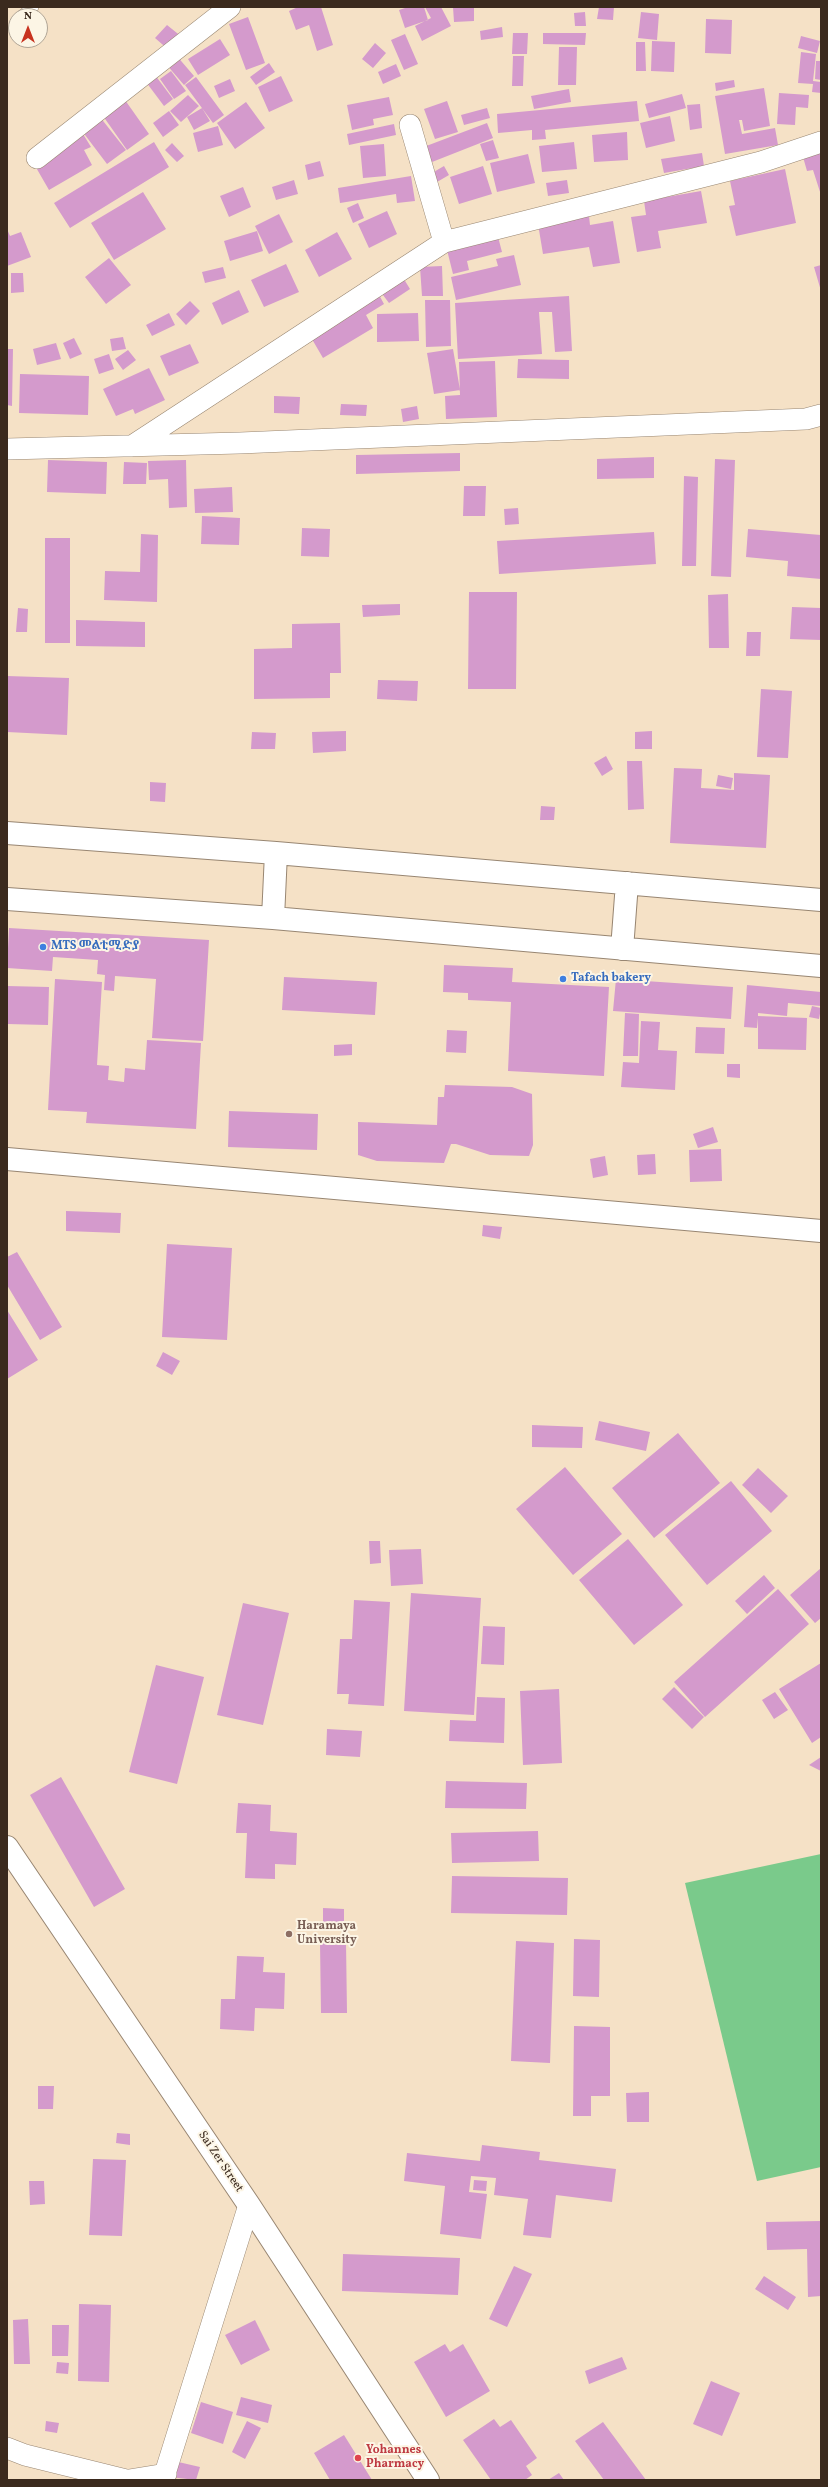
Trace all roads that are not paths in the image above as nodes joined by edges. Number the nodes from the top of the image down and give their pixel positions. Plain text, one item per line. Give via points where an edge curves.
1 (230, 7) edge
2 (410, 125) dead end
3 (821, 142) edge
4 (37, 158) dead end
5 (444, 242) junction
6 (821, 414) edge
7 (132, 446) junction
8 (7, 449) edge
9 (7, 833) edge
10 (276, 853) junction
11 (626, 883) junction
12 (7, 899) edge
13 (821, 900) edge
14 (273, 918) junction
15 (622, 949) junction
16 (821, 966) edge
17 (7, 1159) edge
18 (821, 1231) edge
19 (7, 1847) edge
20 (249, 2205) junction
21 (7, 2448) edge
22 (164, 2477) edge
23 (127, 2480) edge
24 (428, 2480) edge

1 - 4 street
2 - 5 street
3 - 5 street via 761,162
5 - 7 street
6 - 7 street via 806,419
7 - 8 street
9 - 10 main road
10 - 11 main road
10 - 14 main road
11 - 13 main road
11 - 15 main road
12 - 14 main road
14 - 15 main road
15 - 16 main road
17 - 18 main road
19 - 20 main road, Sai Zer Street
20 - 22 street
20 - 24 main road, Sai Zer Street
21 - 23 street
22 - 23 street

